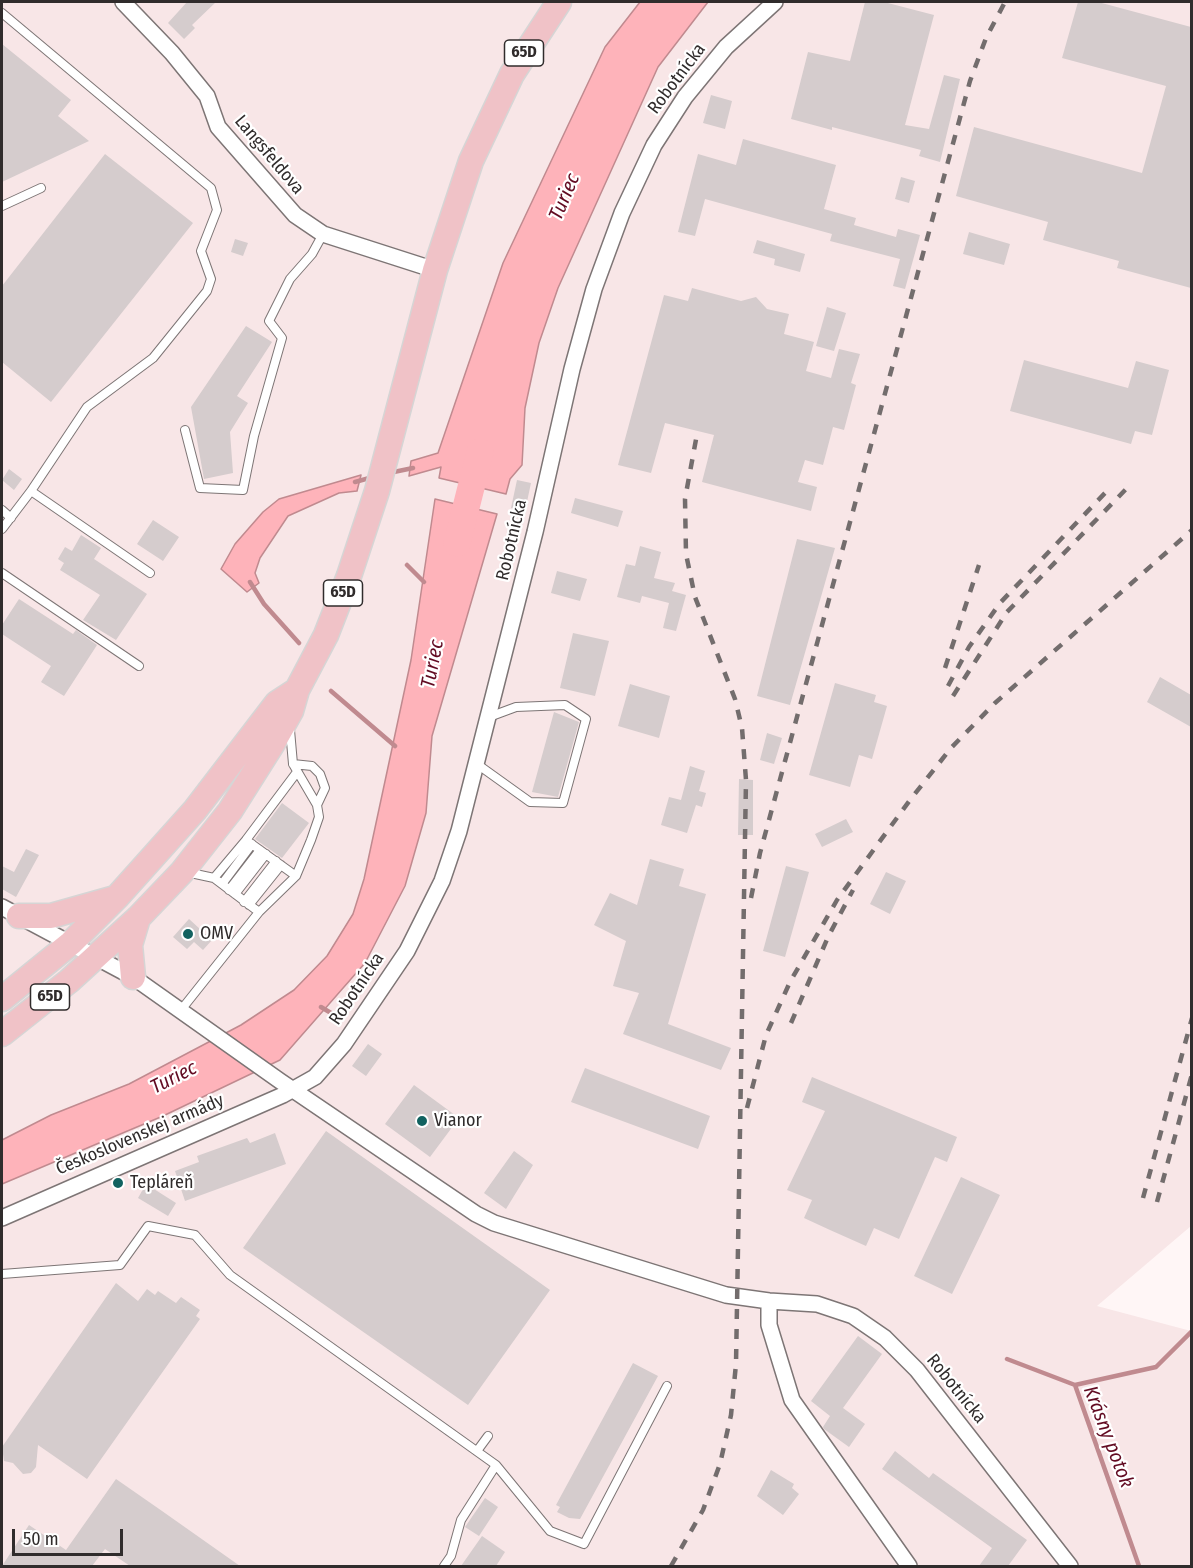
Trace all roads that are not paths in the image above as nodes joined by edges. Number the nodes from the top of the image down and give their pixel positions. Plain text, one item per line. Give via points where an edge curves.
1 (123, 2) edge
2 (559, 2) edge
3 (775, 2) edge
4 (2, 13) edge
5 (41, 188) dead end
6 (2, 206) edge
7 (323, 234) junction
8 (435, 270) junction
9 (185, 430) dead end
10 (31, 491) junction
11 (2, 510) edge
12 (10, 518) junction
13 (2, 530) edge
14 (2, 573) edge
15 (150, 573) dead end
16 (139, 666) dead end
17 (294, 700) junction
18 (489, 717) junction
19 (477, 764) junction
20 (295, 768) junction
21 (317, 805) junction
22 (249, 842) junction
23 (263, 852) junction
24 (279, 863) junction
25 (182, 872) junction
26 (296, 876) junction
27 (214, 878) junction
28 (222, 884) junction
29 (232, 892) junction
30 (117, 897) junction
31 (247, 903) junction
32 (10, 911) edge
33 (259, 912) junction
34 (138, 918) junction
35 (71, 943) junction
36 (96, 956) junction
37 (133, 976) junction
38 (2, 999) edge
39 (181, 1010) junction
40 (2, 1034) edge
41 (287, 1085) junction
42 (2, 1218) edge
43 (2, 1274) edge
44 (769, 1301) junction
45 (667, 1386) dead end
46 (488, 1436) dead end
47 (477, 1451) junction
48 (496, 1465) junction
49 (444, 1566) edge
50 (909, 1566) edge
51 (1070, 1566) edge

1 - 7 street, Langsfeldova via 207,96 218,127 295,215
2 - 8 main road, 65D via 512,74 483,133
3 - 18 street, Robotnícka via 726,47 685,97 654,145 622,213 594,289 572,369
4 - 10 lane via 211,188 217,210 202,245 211,279 207,291 153,358 87,407
5 - 6 lane
7 - 8 street, Langsfeldova
7 - 9 lane via 290,279 269,321 282,338 243,490 200,488
8 - 17 main road, 65D via 377,491 340,603
10 - 12 lane
10 - 15 lane
11 - 12 lane
12 - 13 lane
14 - 16 lane
17 - 20 lane via 290,738
17 - 25 main road, 65D via 230,811
17 - 30 main road, 65D via 277,703 195,810
18 - 19 street, Robotnícka
18 - 19 lane via 516,707 565,705 586,719 563,803 530,802
19 - 41 street, Robotnícka via 442,881 419,929 344,1044 315,1077
20 - 21 lane
20 - 21 lane via 312,766 320,774 325,788
20 - 22 lane
21 - 26 lane via 319,817
22 - 23 lane
22 - 27 lane
22 - 28 lane
23 - 24 lane
23 - 29 lane
24 - 26 lane
24 - 31 lane
25 - 27 lane
25 - 34 main road, 65D
26 - 33 lane
27 - 28 lane
28 - 29 lane
29 - 31 lane
30 - 32 main road via 51,916
30 - 35 main road, 65D
31 - 33 lane
32 - 35 street, Robotnícka
33 - 39 lane
34 - 36 main road, 65D
34 - 37 main road via 130,945
35 - 36 street, Robotnícka
35 - 38 main road, 65D
36 - 37 street, Robotnícka
36 - 40 main road, 65D
37 - 39 street, Robotnícka
39 - 41 street, Robotnícka
41 - 42 street, Československej armády
41 - 44 street, Robotnícka via 494,1223 726,1295
43 - 47 lane via 120,1265 148,1226 195,1234 230,1275
44 - 50 street via 769,1325 792,1400
44 - 51 street, Robotnícka via 817,1304 853,1316 885,1338 917,1370
45 - 48 lane via 584,1544 550,1531
46 - 47 lane
47 - 48 lane
48 - 49 lane via 461,1520 451,1556

